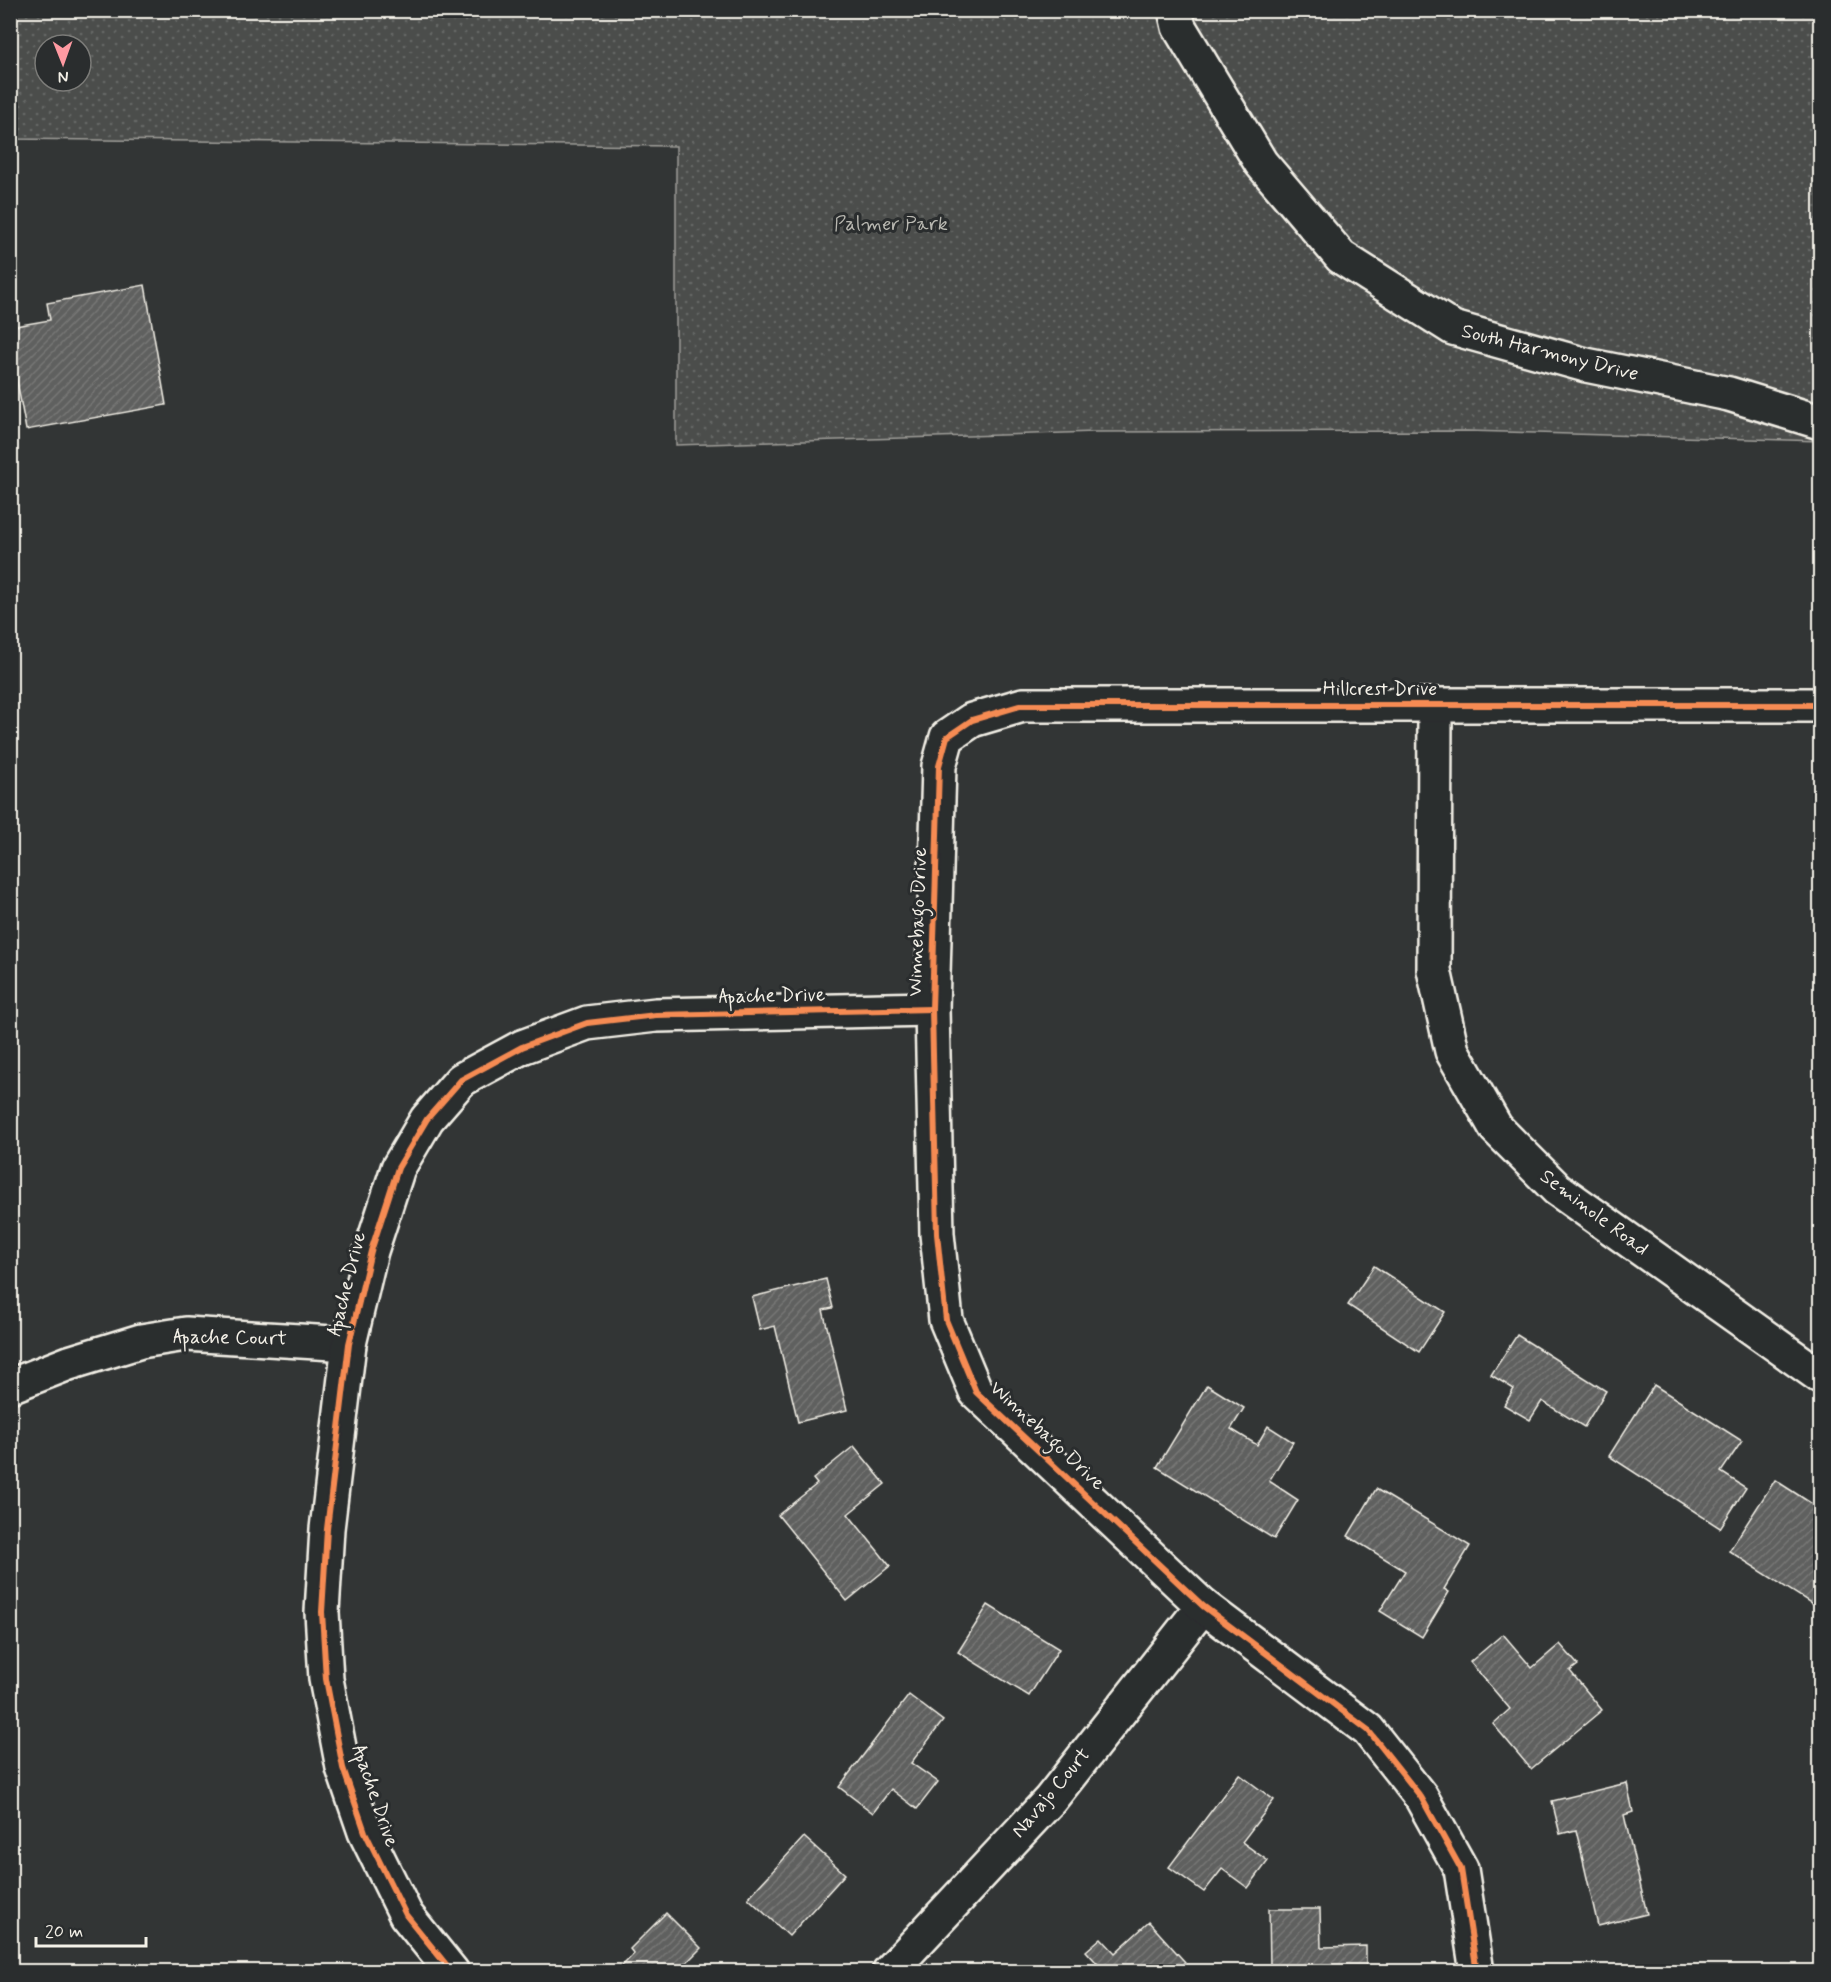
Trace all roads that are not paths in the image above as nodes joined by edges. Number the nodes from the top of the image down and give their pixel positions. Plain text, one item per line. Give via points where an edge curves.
1 (1175, 10) edge
2 (1821, 422) edge
3 (1435, 705) junction
4 (1821, 705) edge
5 (947, 737) joint
6 (932, 1009) junction
7 (349, 1344) junction
8 (1821, 1376) edge
9 (10, 1386) edge
10 (1203, 1606) junction
11 (452, 1971) edge
12 (889, 1971) edge
13 (1477, 1971) edge

1 - 2 street, South Harmony Drive via 1179,27 1261,164 1341,257 1453,328 1586,365 1729,394
3 - 4 street, Hillcrest Drive
3 - 5 street, Hillcrest Drive via 1023,705 972,720
3 - 8 street, Seminole Road via 1434,970 1452,1051 1496,1128 1557,1189
5 - 6 street, Winnebago Drive via 939,766
6 - 7 street, Apache Drive via 656,1015 587,1023 522,1047 461,1080 427,1119 398,1168 370,1251
6 - 10 street, Winnebago Drive via 937,1234 946,1320 976,1392
7 - 9 street, Apache Court via 186,1334 141,1341
7 - 11 street, Apache Drive via 326,1541 322,1612 326,1679 344,1768 365,1832 406,1915
10 - 12 street, Navajo Court via 1050,1800
10 - 13 street, Winnebago Drive via 1368,1730 1420,1797 1461,1869

